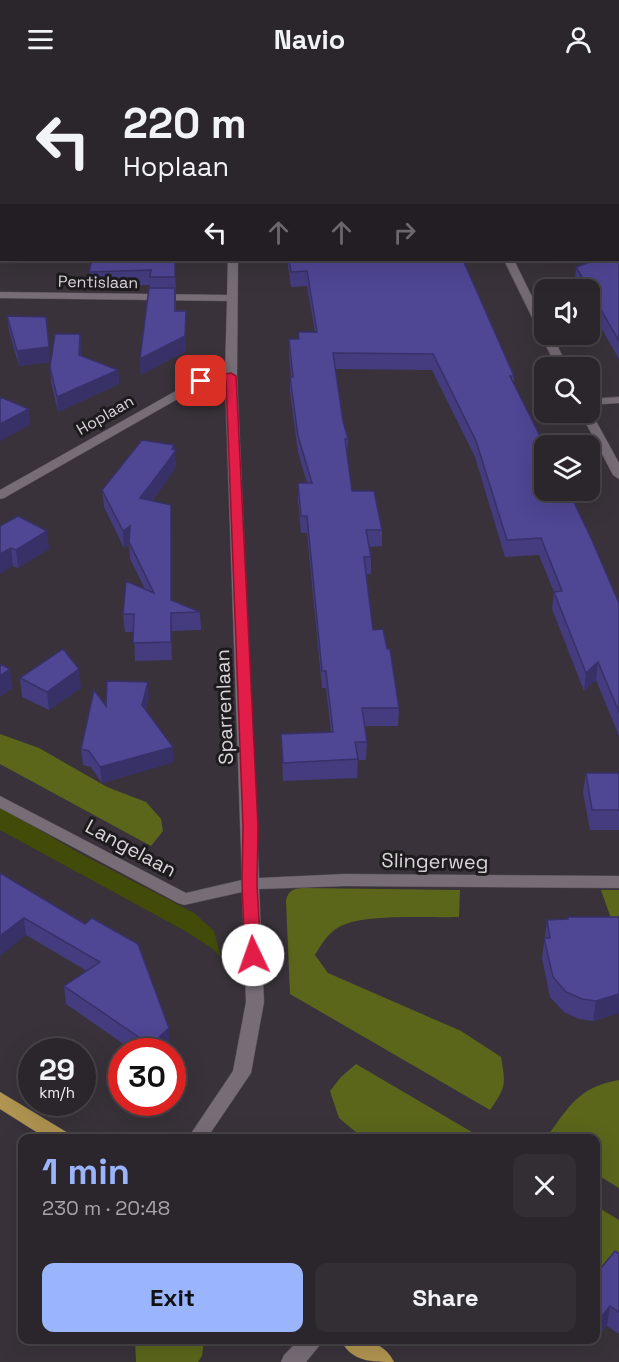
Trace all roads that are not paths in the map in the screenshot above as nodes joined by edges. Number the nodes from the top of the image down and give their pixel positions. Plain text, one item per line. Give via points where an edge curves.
1 (233, 261) edge
2 (509, 261) edge
3 (0, 295) edge
4 (231, 298) junction
5 (534, 311) edge
6 (231, 376) junction
7 (619, 400) edge
8 (600, 401) edge
9 (592, 423) edge
10 (619, 475) edge
11 (0, 495) edge
12 (0, 801) edge
13 (619, 882) edge
14 (250, 884) junction
15 (0, 1099) edge
16 (55, 1134) edge
17 (200, 1134) edge
18 (309, 1344) edge
19 (357, 1344) edge
20 (292, 1362) edge
21 (383, 1362) edge

1 - 4 street, Sparrenlaan
2 - 5 street
3 - 4 street, Pentislaan
4 - 6 street, Sparrenlaan
6 - 11 street, Hoplaan via 201,381
6 - 14 street, Sparrenlaan
7 - 8 street
9 - 10 street
12 - 14 street, Langelaan via 184,899
13 - 14 street, Slingerweg via 345,880
14 - 17 street, Sparrenlaan via 255,1002 242,1073
15 - 16 main road
18 - 20 street
19 - 21 main road

